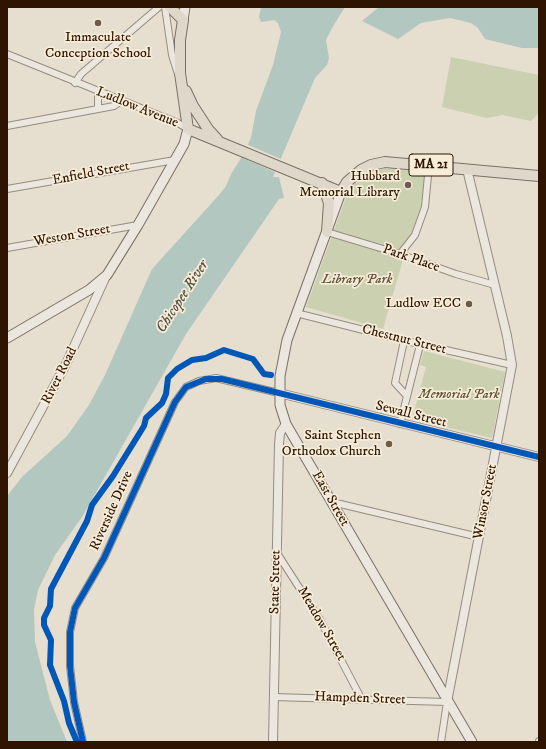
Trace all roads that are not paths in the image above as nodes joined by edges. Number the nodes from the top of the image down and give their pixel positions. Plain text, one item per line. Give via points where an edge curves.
1 (160, 7) edge
2 (165, 7) edge
3 (170, 7) edge
4 (185, 7) edge
5 (183, 20) junction
6 (7, 48) edge
7 (7, 54) edge
8 (14, 57) junction
9 (7, 58) edge
10 (181, 81) junction
11 (75, 83) junction
12 (98, 92) junction
13 (121, 101) junction
14 (98, 109) junction
15 (7, 126) edge
16 (188, 129) junction
17 (222, 142) junction
18 (175, 160) junction
19 (429, 165) junction
20 (467, 169) junction
21 (361, 170) junction
22 (539, 176) edge
23 (322, 183) junction
24 (7, 189) edge
25 (341, 192) junction
26 (138, 225) junction
27 (327, 232) junction
28 (7, 248) edge
29 (400, 254) junction
30 (106, 275) junction
31 (495, 286) junction
32 (296, 313) junction
33 (7, 338) edge
34 (404, 341) junction
35 (420, 345) junction
36 (512, 365) junction
37 (279, 393) junction
38 (407, 396) junction
39 (286, 424) junction
40 (400, 424) junction
41 (496, 448) junction
42 (539, 458) edge
43 (7, 473) edge
44 (332, 502) junction
45 (479, 537) junction
46 (277, 553) junction
47 (274, 697) junction
48 (361, 698) junction
49 (447, 702) junction
50 (83, 742) edge
51 (273, 742) edge
52 (441, 742) edge
53 (472, 742) edge

1 - 11 street via 81,74
2 - 10 street via 172,55
3 - 5 main road
4 - 5 main road
5 - 10 main road via 180,47
6 - 8 street
7 - 8 street, Ludlow Avenue
8 - 9 street
8 - 11 street, Ludlow Avenue
10 - 16 main road
10 - 17 main road via 208,129
11 - 12 street, Ludlow Avenue
12 - 13 street, Ludlow Avenue
12 - 14 street
13 - 14 street via 114,106
13 - 16 street, Ludlow Avenue
14 - 15 street
16 - 17 main road, Ludlow Avenue
16 - 18 main road via 184,144
17 - 23 main road, Ludlow Avenue
18 - 24 street, Enfield Street
18 - 26 main road
19 - 20 main road, MA 21
19 - 21 main road, MA 21 via 385,162
19 - 29 street via 425,207 415,235
20 - 22 main road, MA 21
20 - 31 street, Winsor Street
21 - 23 main road via 338,181
21 - 25 main road, MA 21 via 347,182
23 - 25 main road, Ludlow Avenue
23 - 27 main road via 330,203
25 - 27 main road, East Street
26 - 28 street, Weston Street
26 - 30 main road
27 - 29 street, Park Place
27 - 32 main road, East Street
29 - 31 street, Park Place
30 - 33 main road via 89,290
30 - 43 street, River Road via 66,364
31 - 36 street, Winsor Street via 512,355
32 - 34 street, Chestnut Street
32 - 37 main road, East Street via 283,356
34 - 35 street, Chestnut Street
34 - 38 street via 395,383
35 - 36 street, Chestnut Street
35 - 38 street
36 - 41 street, Winsor Street
37 - 39 main road, East Street
37 - 40 street, Sewall Street
37 - 50 street, Riverside Drive via 216,378 199,381 186,387 175,402 104,558 75,608 70,632 70,666 74,702
38 - 40 street
39 - 44 main road, East Street
39 - 46 street, State Street via 280,436
40 - 41 street, Sewall Street
41 - 42 street, Sewall Street
41 - 45 street, Winsor Street
44 - 45 street
44 - 49 main road, East Street
45 - 49 street, Winsor Street
46 - 47 street, State Street
46 - 48 street, Meadow Street via 320,620
47 - 48 street, Hampden Street
47 - 51 street, State Street
48 - 49 street, Hampden Street
49 - 52 street, Winsor Street
49 - 53 main road, East Street

